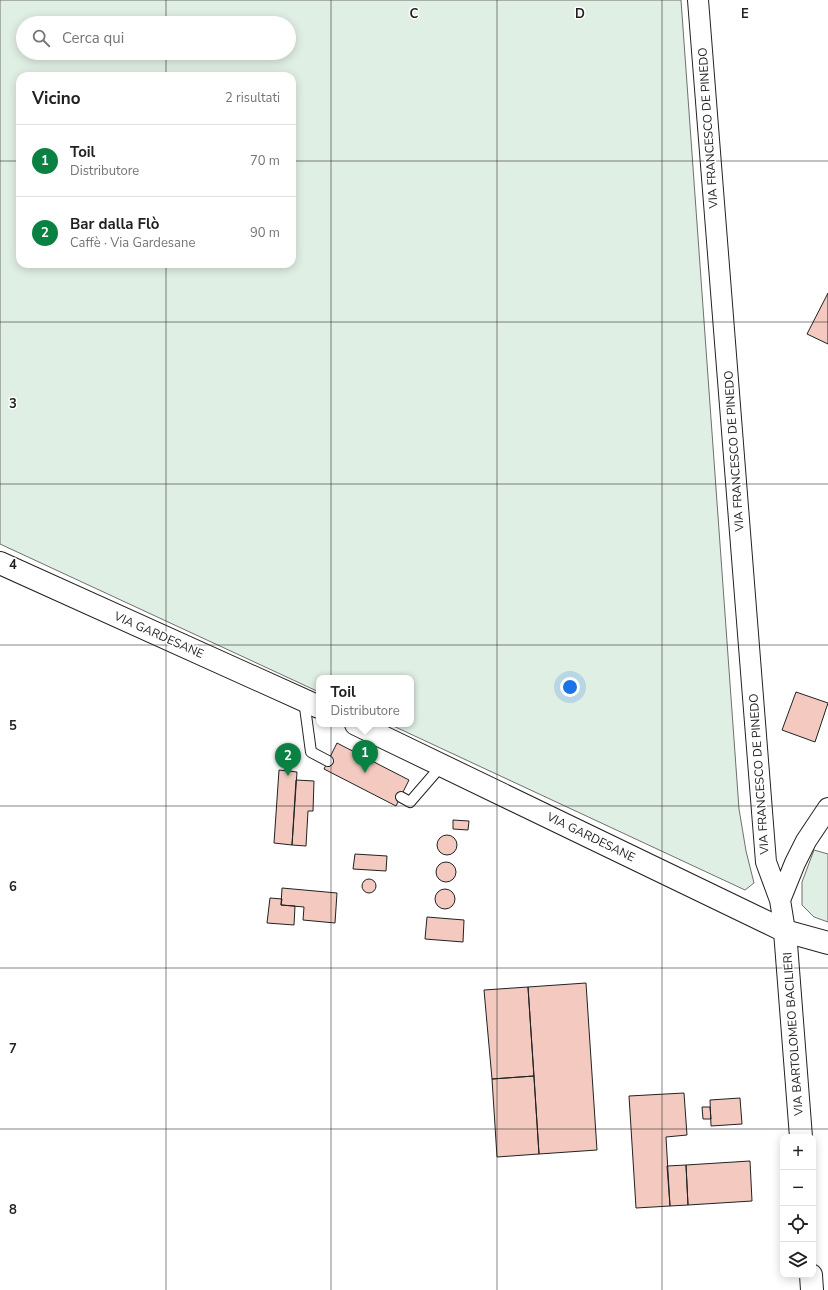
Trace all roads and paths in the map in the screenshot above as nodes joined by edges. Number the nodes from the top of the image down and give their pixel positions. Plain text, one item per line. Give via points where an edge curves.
1 (698, 0) edge
2 (0, 563) edge
3 (312, 703) edge
4 (362, 727) edge
5 (328, 761) dead end
6 (442, 765) junction
7 (400, 797) dead end
8 (828, 808) edge
9 (780, 900) junction
10 (785, 931) junction
11 (828, 943) edge
12 (801, 1134) edge
13 (811, 1278) edge
14 (812, 1290) edge

1 - 9 street, VIA FRANCESCO DE PINEDO via 766,862
2 - 3 main road, VIA GARDESANE
3 - 5 lane via 311,752
4 - 6 main road, VIA GARDESANE
6 - 7 lane via 410,802
6 - 10 main road, VIA GARDESANE
8 - 9 street via 806,841
9 - 10 street, VIA FRANCESCO DE PINEDO
10 - 11 main road, VIA GARDESANE
10 - 12 main road, VIA BARTOLOMEO BACILIERI
13 - 14 main road

